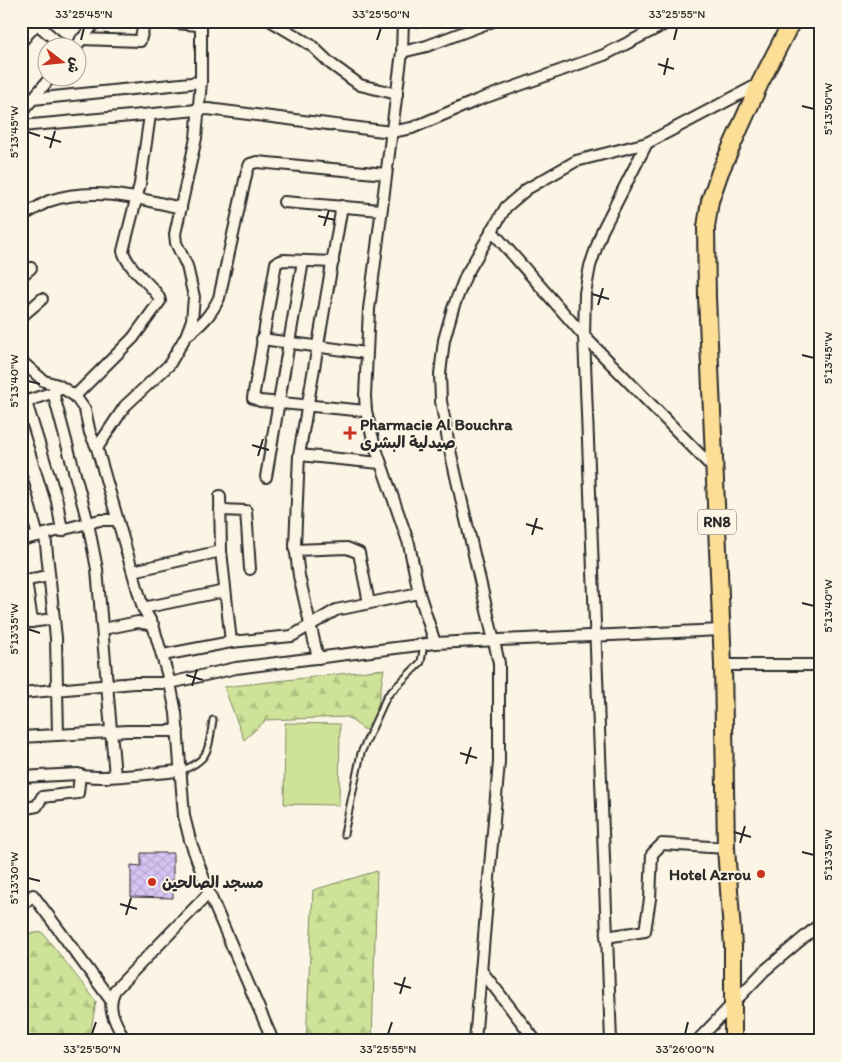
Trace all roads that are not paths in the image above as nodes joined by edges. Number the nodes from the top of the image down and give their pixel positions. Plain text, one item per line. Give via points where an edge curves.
1 (96, 21) edge
2 (145, 21) edge
3 (157, 21) edge
4 (271, 21) edge
5 (403, 21) edge
6 (416, 21) edge
7 (431, 21) edge
8 (493, 21) edge
9 (671, 21) edge
10 (792, 21) edge
11 (38, 22) edge
12 (55, 38) edge
13 (82, 38) edge
14 (21, 42) edge
15 (88, 43) edge
16 (402, 52) junction
17 (201, 82) junction
18 (760, 83) junction
19 (42, 88) edge
20 (397, 94) junction
21 (33, 99) junction
22 (199, 110) junction
23 (21, 112) edge
24 (150, 115) junction
25 (21, 126) edge
26 (391, 132) junction
27 (647, 143) junction
28 (386, 174) junction
29 (136, 198) junction
30 (284, 202) dead end
31 (342, 206) junction
32 (180, 208) junction
33 (381, 210) junction
34 (21, 216) edge
35 (491, 230) junction
36 (303, 261) junction
37 (332, 262) junction
38 (32, 268) dead end
39 (21, 276) edge
40 (42, 299) dead end
41 (21, 317) edge
42 (186, 336) junction
43 (584, 336) junction
44 (262, 339) junction
45 (289, 343) junction
46 (318, 346) junction
47 (366, 353) junction
48 (21, 362) edge
49 (53, 392) junction
50 (72, 393) junction
51 (23, 403) edge
52 (279, 403) junction
53 (308, 406) junction
54 (366, 411) junction
55 (97, 448) junction
56 (299, 455) junction
57 (380, 463) junction
58 (714, 469) junction
59 (21, 476) edge
60 (266, 478) dead end
61 (220, 496) dead end
62 (220, 510) junction
63 (116, 520) junction
64 (88, 523) junction
65 (62, 530) junction
66 (42, 535) junction
67 (21, 540) edge
68 (295, 550) junction
69 (221, 551) junction
70 (250, 568) dead end
71 (133, 571) junction
72 (49, 576) junction
73 (24, 581) edge
74 (225, 591) junction
75 (419, 593) junction
76 (369, 603) junction
77 (143, 608) junction
78 (54, 619) junction
79 (32, 622) junction
80 (21, 624) edge
81 (153, 625) junction
82 (310, 625) junction
83 (103, 629) junction
84 (721, 630) junction
85 (595, 637) junction
86 (493, 640) junction
87 (231, 642) junction
88 (435, 643) junction
89 (424, 644) junction
90 (163, 656) junction
91 (318, 658) junction
92 (723, 665) junction
93 (821, 665) edge
94 (170, 683) junction
95 (108, 687) junction
96 (58, 691) junction
97 (21, 693) edge
98 (213, 720) dead end
99 (178, 731) junction
100 (112, 732) junction
101 (58, 735) junction
102 (21, 738) edge
103 (180, 771) junction
104 (80, 775) junction
105 (115, 776) junction
106 (21, 777) edge
107 (21, 808) edge
108 (344, 834) dead end
109 (726, 848) junction
110 (209, 894) junction
111 (21, 906) edge
112 (821, 923) edge
113 (606, 937) junction
114 (481, 970) junction
115 (110, 1000) junction
116 (734, 1002) junction
117 (125, 1041) edge
118 (273, 1041) edge
119 (475, 1041) edge
120 (536, 1041) edge
121 (611, 1041) edge
122 (697, 1041) edge
123 (734, 1041) edge

1 - 13 street
2 - 15 street via 140,41
3 - 17 street via 200,26
4 - 20 street via 311,45 360,85
5 - 16 street
6 - 7 street
8 - 16 street
9 - 26 street via 604,55 478,100 412,128
10 - 18 main road, RN8
11 - 12 street
11 - 14 street
16 - 20 street
17 - 21 street
17 - 22 street
18 - 27 street
18 - 58 main road, RN8 via 720,172 710,201 706,228
19 - 21 street
20 - 26 street
21 - 23 street
22 - 24 street
22 - 26 street via 286,117
22 - 32 street
24 - 25 street
24 - 29 street
26 - 28 street
27 - 35 street via 576,161 552,174 506,207
27 - 43 street via 606,223 590,266 584,292
28 - 33 street
28 - 42 street via 250,164 218,298 213,311
29 - 32 street
29 - 34 street via 81,194 48,202
29 - 50 street via 123,251 125,260 160,297 160,301 134,338
30 - 31 street
31 - 33 street
31 - 37 street
32 - 42 street via 174,238 187,266 194,298 192,320
33 - 47 street
35 - 43 street
35 - 86 street via 452,308 440,374 449,446
36 - 37 street
36 - 44 street via 280,260 274,266
36 - 45 street
37 - 46 street
38 - 39 street
40 - 41 street
42 - 55 street via 169,365 125,406
43 - 58 street
43 - 85 street
44 - 45 street
44 - 52 street via 253,398
45 - 46 street
45 - 52 street
46 - 47 street
46 - 53 street
47 - 54 street
48 - 50 street via 44,381
49 - 50 street
49 - 51 street
49 - 64 street
50 - 55 street via 85,410
51 - 65 street via 57,501
52 - 53 street
52 - 60 street
53 - 54 street
53 - 56 street
54 - 57 street
55 - 63 street
56 - 57 street
56 - 68 street
57 - 75 street via 409,544
58 - 84 main road, RN8
59 - 66 street
61 - 62 street
62 - 69 street
62 - 70 street via 246,511
63 - 64 street
63 - 71 street
64 - 65 street
64 - 83 street
65 - 66 street
66 - 67 street
66 - 72 street
68 - 76 street via 347,548 360,552
68 - 82 street
69 - 71 street
69 - 74 street
71 - 77 street
72 - 73 street
72 - 78 street
73 - 79 street
74 - 77 street
74 - 87 street
75 - 76 street
75 - 88 street
76 - 82 street via 336,610
77 - 81 street
78 - 79 street
78 - 96 street
79 - 80 street
81 - 83 street via 138,622
81 - 90 street
82 - 87 street via 292,636
82 - 91 street
83 - 95 street
84 - 85 street
84 - 92 main road, RN8
85 - 86 street
85 - 113 street
86 - 88 street
86 - 114 street via 500,683 499,762
87 - 90 street
88 - 89 street
89 - 91 street
89 - 108 lane via 420,662 387,696 360,753
90 - 94 street
91 - 94 street via 236,668
92 - 93 street
92 - 109 main road, RN8
94 - 95 street
94 - 99 street
95 - 96 street
95 - 100 street
96 - 97 street
96 - 101 street
98 - 103 lane via 207,755 198,764
99 - 100 street
99 - 103 street
100 - 101 street
100 - 105 street
101 - 102 street
103 - 105 street
103 - 110 street via 184,816
104 - 105 street
104 - 106 street
104 - 107 street via 78,793 42,797 37,806
109 - 113 street via 662,844 652,854 645,931
109 - 116 main road, RN8
110 - 115 street via 115,990
110 - 118 street
111 - 115 street via 33,895
112 - 116 street via 764,971
113 - 121 street
114 - 119 street
114 - 120 street
115 - 117 street via 110,1009
116 - 122 street
116 - 123 main road, RN8

